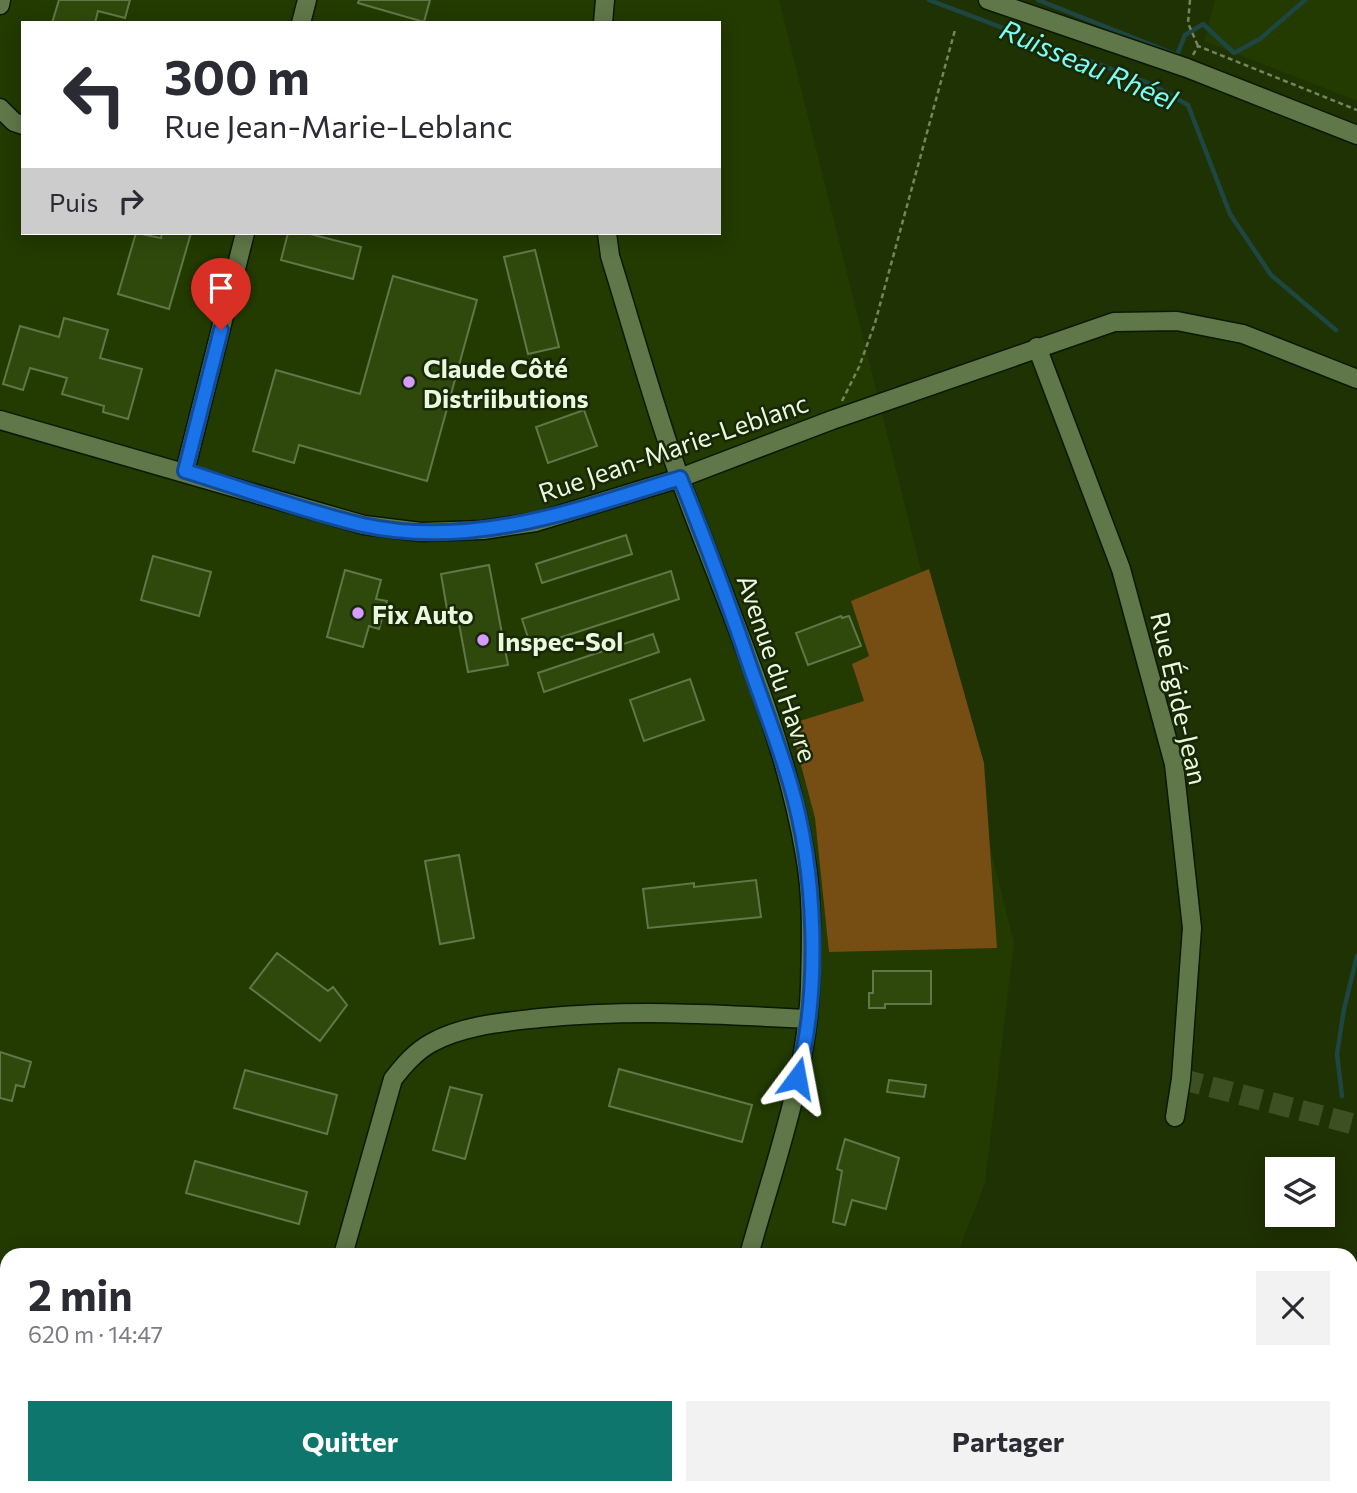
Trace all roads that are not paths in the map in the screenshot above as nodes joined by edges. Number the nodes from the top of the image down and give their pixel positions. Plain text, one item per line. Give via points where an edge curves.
1 (1, 0) edge
2 (307, 0) edge
3 (605, 0) edge
4 (988, 0) edge
5 (0, 5) edge
6 (302, 21) edge
7 (603, 21) edge
8 (0, 108) edge
9 (21, 124) edge
10 (1357, 135) edge
11 (244, 235) edge
12 (607, 235) edge
13 (1037, 347) junction
14 (1357, 379) edge
15 (0, 420) edge
16 (185, 471) junction
17 (680, 478) junction
18 (807, 1019) junction
19 (1175, 1118) dead end
20 (344, 1248) edge
21 (751, 1248) edge

1 - 5 street
2 - 6 street
3 - 7 street
4 - 10 street via 1187,68
8 - 9 street
11 - 16 street
12 - 17 street, Avenue du Havre
13 - 14 street via 1114,322 1177,321 1243,334
13 - 17 street, Rue Jean-Marie-Leblanc
13 - 19 street, Rue Égide-Jean via 1121,569 1174,764 1192,928
15 - 16 street, Rue Jean-Marie-Leblanc
16 - 17 street, Rue Jean-Marie-Leblanc via 364,525 421,532 536,522
17 - 18 street, Avenue du Havre via 791,785 806,857 811,924
18 - 20 street via 610,1011 512,1021 449,1034 408,1060 393,1079
18 - 21 street, Avenue du Havre via 804,1053

